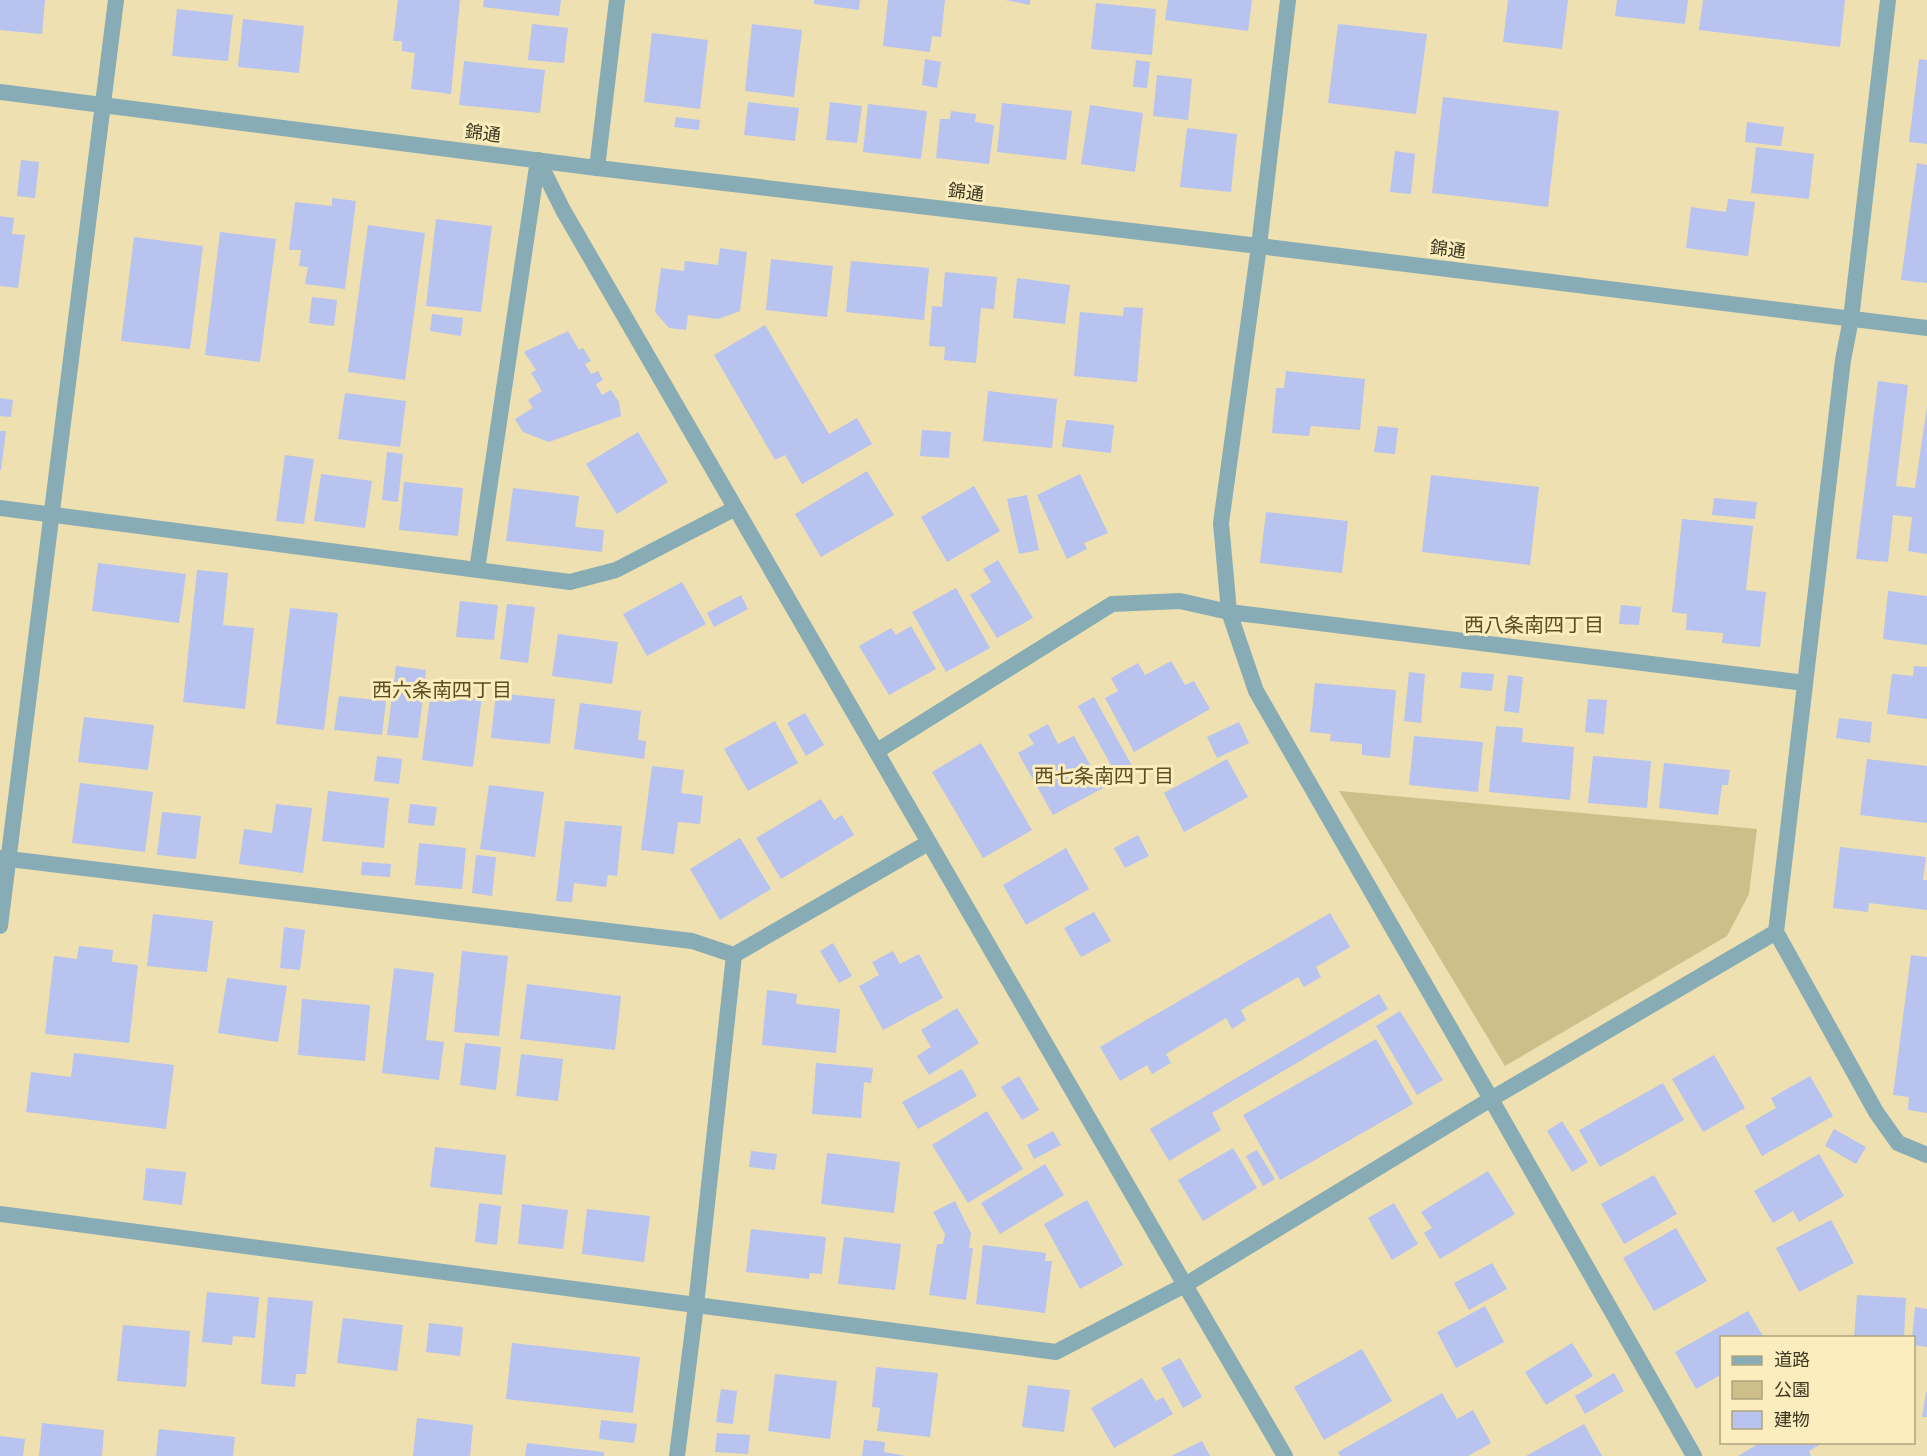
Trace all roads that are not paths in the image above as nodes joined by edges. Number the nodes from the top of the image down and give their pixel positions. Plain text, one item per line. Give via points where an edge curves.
1 (116, 0) edge
2 (617, 0) edge
3 (1288, 0) edge
4 (1888, 0) edge
5 (0, 92) edge
6 (104, 104) junction
7 (538, 160) junction
8 (597, 168) junction
9 (1259, 246) junction
10 (1851, 319) junction
11 (1927, 328) edge
12 (0, 508) edge
13 (734, 509) junction
14 (51, 514) junction
15 (477, 570) junction
16 (1229, 612) junction
17 (1805, 683) junction
18 (877, 751) junction
19 (928, 843) junction
20 (4, 858) edge
21 (0, 926) edge
22 (1776, 932) junction
23 (734, 954) junction
24 (1491, 1099) junction
25 (1927, 1155) edge
26 (0, 1214) edge
27 (1185, 1285) junction
28 (696, 1305) junction
29 (677, 1456) edge
30 (1285, 1456) edge
31 (1694, 1456) edge

1 - 6 street
2 - 8 street
3 - 9 street
4 - 10 street
5 - 6 street, 錦通
6 - 7 street, 錦通
6 - 14 street
7 - 8 street, 錦通
7 - 13 street
7 - 15 street
8 - 9 street, 錦通
9 - 10 street, 錦通
9 - 16 street via 1221,523
10 - 11 street, 錦通
10 - 17 street via 1841,372
12 - 14 street
13 - 15 street via 616,570 570,582
13 - 18 street
14 - 15 street
14 - 20 street
16 - 17 street
16 - 18 street via 1180,601 1113,604
16 - 24 street via 1256,691
17 - 22 street
18 - 19 street
19 - 23 street
19 - 27 street
20 - 21 street
20 - 23 street via 692,941
22 - 24 street
22 - 25 street via 1876,1112 1898,1143
23 - 28 street
24 - 27 street
24 - 31 street
26 - 28 street
27 - 28 street via 1056,1352
27 - 30 street
28 - 29 street

